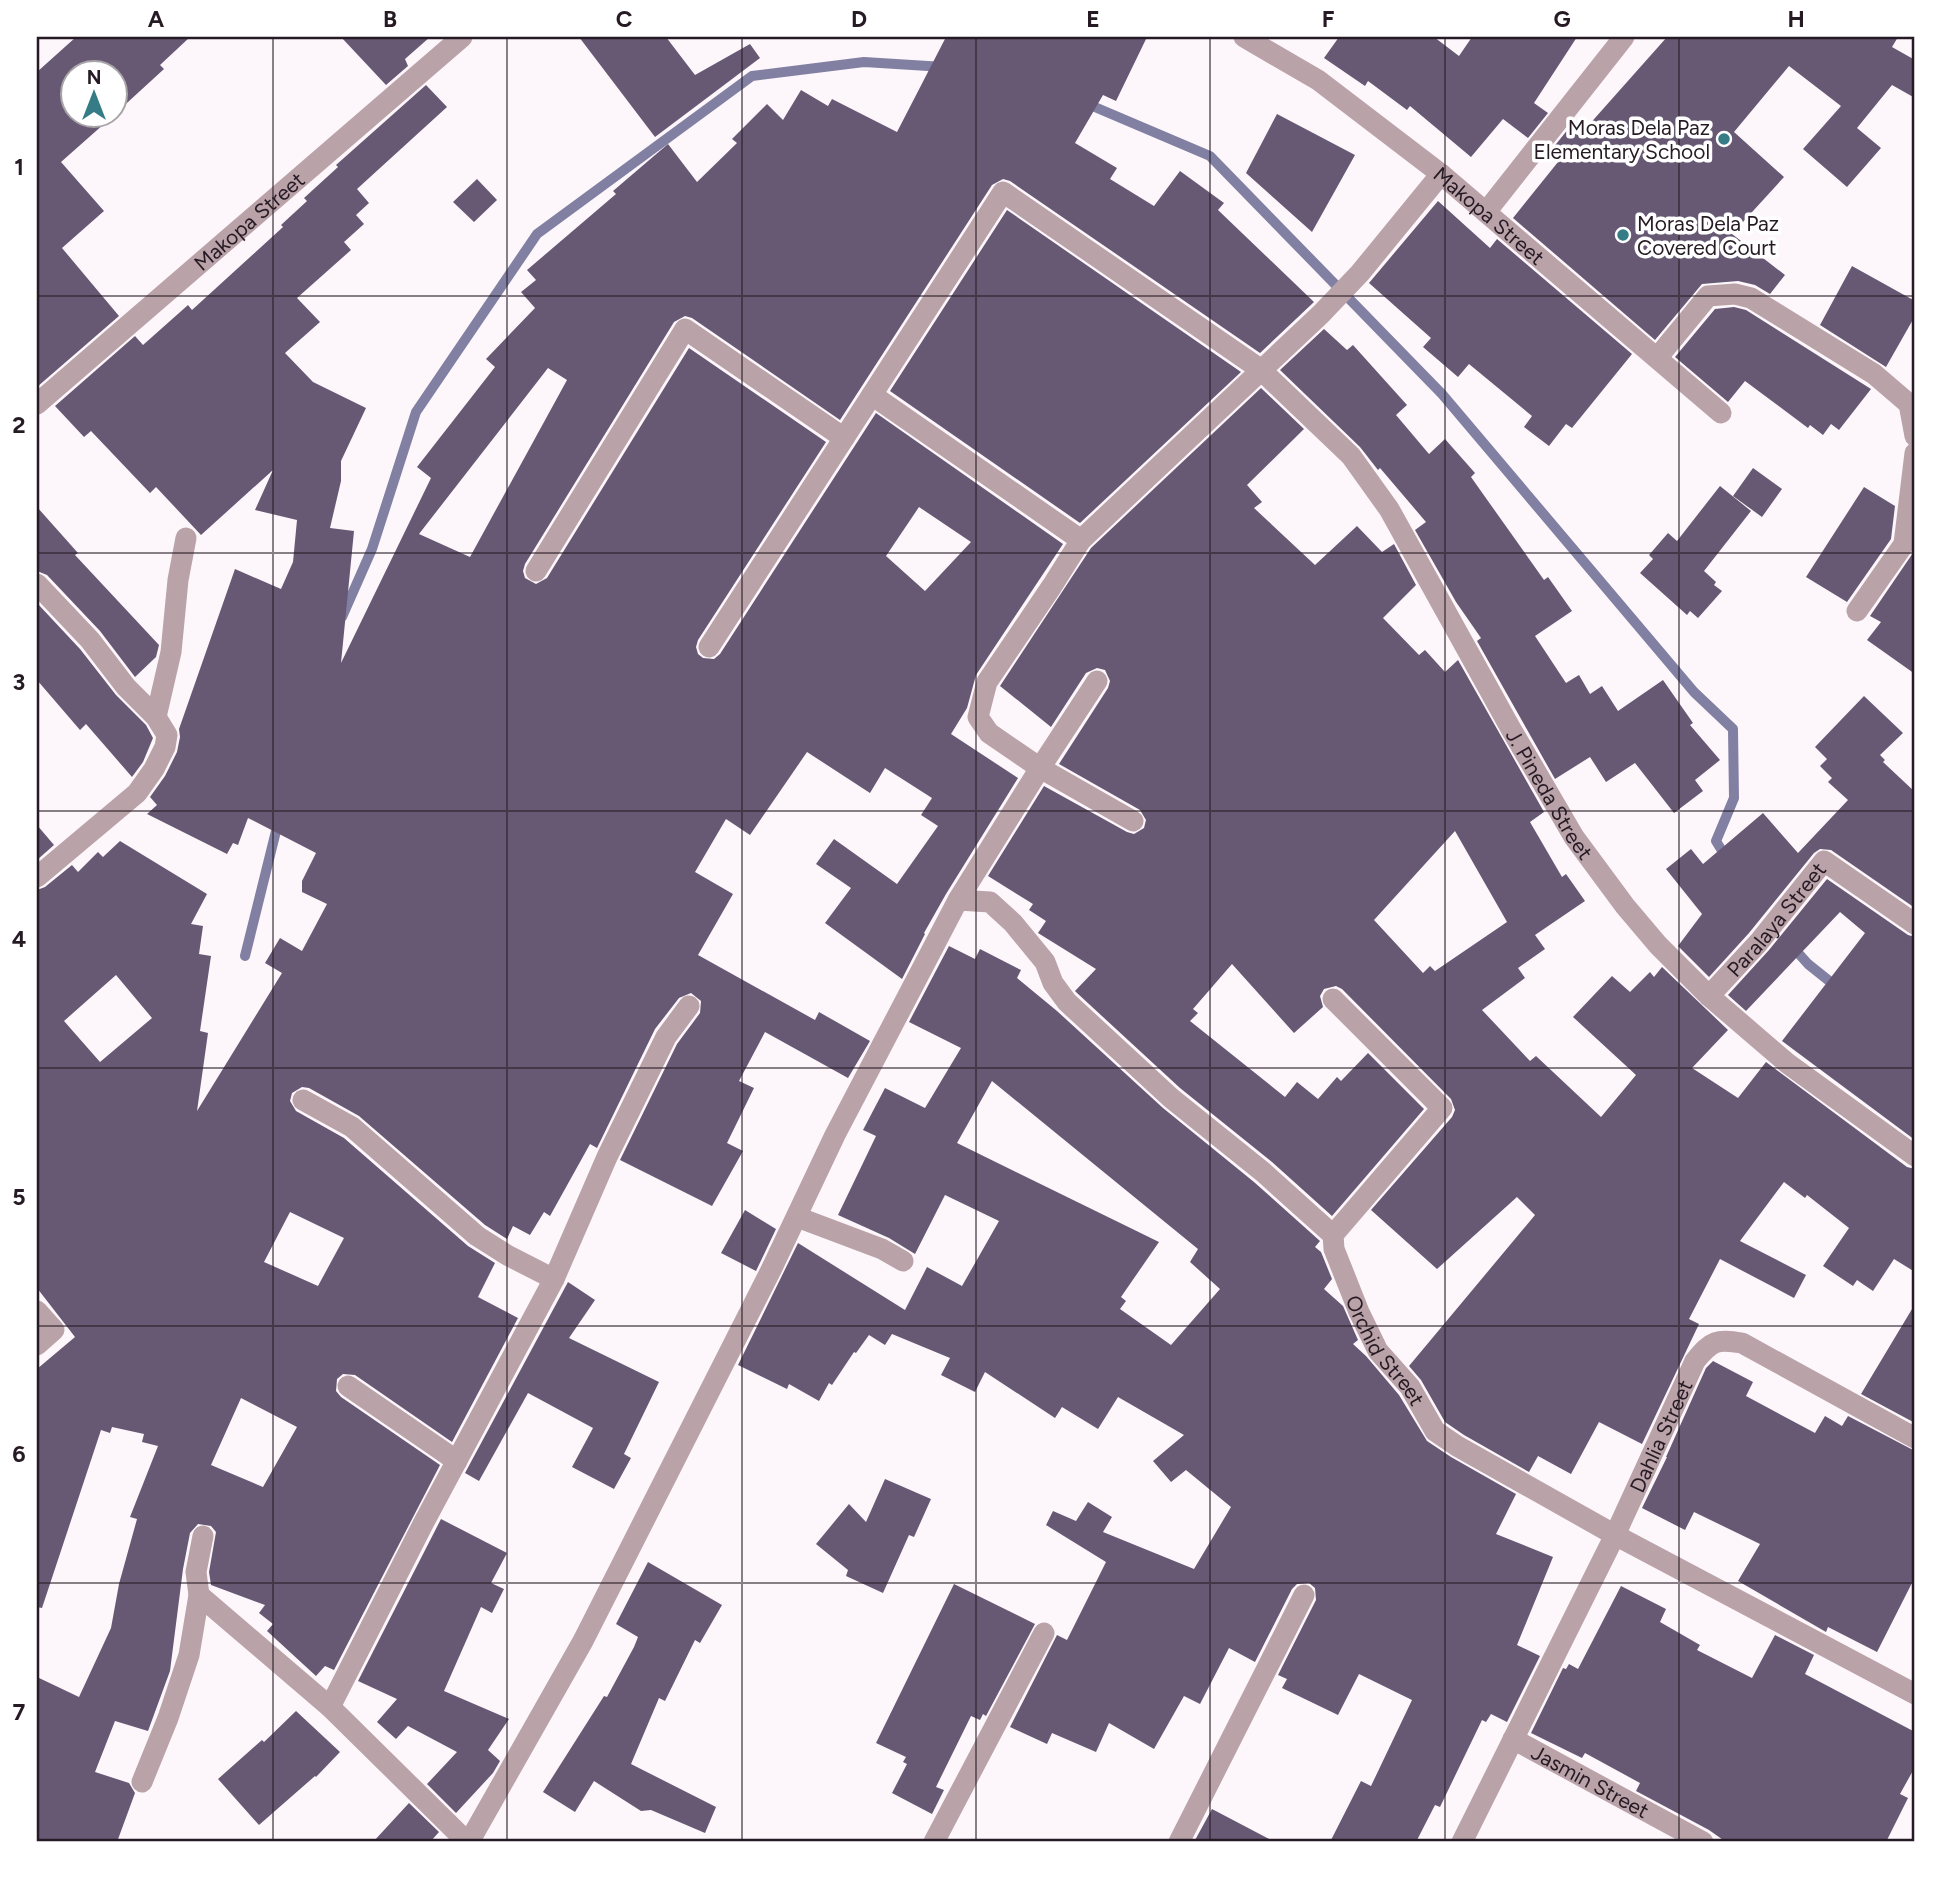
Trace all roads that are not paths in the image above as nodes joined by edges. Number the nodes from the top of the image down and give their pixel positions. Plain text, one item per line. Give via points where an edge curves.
1 (462, 37) edge
2 (1244, 37) edge
3 (1623, 37) edge
4 (1441, 174) junction
5 (1486, 212) junction
6 (1657, 358) junction
7 (1260, 369) junction
8 (872, 395) junction
9 (37, 404) edge
10 (1721, 413) dead end
11 (1915, 436) edge
12 (844, 438) junction
13 (1915, 453) edge
14 (186, 537) dead end
15 (1081, 540) junction
16 (536, 571) dead end
17 (37, 584) edge
18 (1857, 611) dead end
19 (709, 647) dead end
20 (1097, 681) dead end
21 (156, 717) junction
22 (1040, 768) junction
23 (1133, 821) dead end
24 (37, 877) edge
25 (958, 900) junction
26 (1915, 924) edge
27 (1709, 996) junction
28 (1333, 999) dead end
29 (689, 1006) dead end
30 (303, 1100) dead end
31 (1915, 1156) edge
32 (797, 1217) junction
33 (1333, 1235) junction
34 (903, 1261) dead end
35 (554, 1279) junction
36 (37, 1311) edge
37 (37, 1345) edge
38 (348, 1386) dead end
39 (1915, 1438) edge
40 (457, 1461) junction
41 (1615, 1535) junction
42 (203, 1536) dead end
43 (199, 1595) junction
44 (1304, 1595) dead end
45 (1044, 1633) dead end
46 (1915, 1693) edge
47 (330, 1707) junction
48 (1513, 1739) junction
49 (142, 1782) dead end
50 (468, 1842) edge
51 (934, 1842) edge
52 (1179, 1842) edge
53 (1462, 1842) edge
54 (1703, 1842) edge

1 - 9 street, Makopa Street
2 - 4 street, Makopa Street via 1318,80
3 - 5 street
4 - 5 street, Makopa Street
4 - 7 street via 1360,273
5 - 6 street, Makopa Street
6 - 10 street, Makopa Street
6 - 11 street via 1707,296 1751,298 1874,374 1909,404
7 - 8 street, J. Pineda Street via 1003,192
7 - 15 street
7 - 27 street, J. Pineda Street via 1351,456 1389,509 1574,837 1658,945
8 - 12 street
8 - 15 street
12 - 16 street via 685,329
12 - 19 street
13 - 18 street via 1904,544
14 - 21 street via 171,652
15 - 22 street via 987,682 978,717 989,733
17 - 21 street
20 - 22 street
21 - 24 street via 167,735 165,747 137,793
22 - 23 street
22 - 25 street
25 - 32 street
25 - 33 street via 990,902 1045,961 1053,984 1068,1002 1171,1098
26 - 27 street, Paralaya Street via 1824,861
27 - 31 street, J. Pineda Street via 1787,1063
28 - 33 street via 1442,1108
29 - 35 street via 666,1037
30 - 35 street via 352,1127 477,1236
32 - 34 street
32 - 50 street via 583,1642
33 - 41 street, Orchid Street via 1334,1249 1378,1351 1410,1387 1435,1431
35 - 40 street
36 - 37 street via 54,1330
38 - 40 street
39 - 41 street, Dahlia Street via 1742,1343 1722,1340 1708,1345 1695,1361
40 - 47 street
41 - 46 street, Orchid Street
41 - 48 street, Dahlia Street
42 - 43 street via 196,1572
43 - 47 street
43 - 49 street via 189,1655
44 - 52 street
45 - 51 street
47 - 50 street
48 - 53 street, Dahlia Street
48 - 54 street, Jasmin Street

